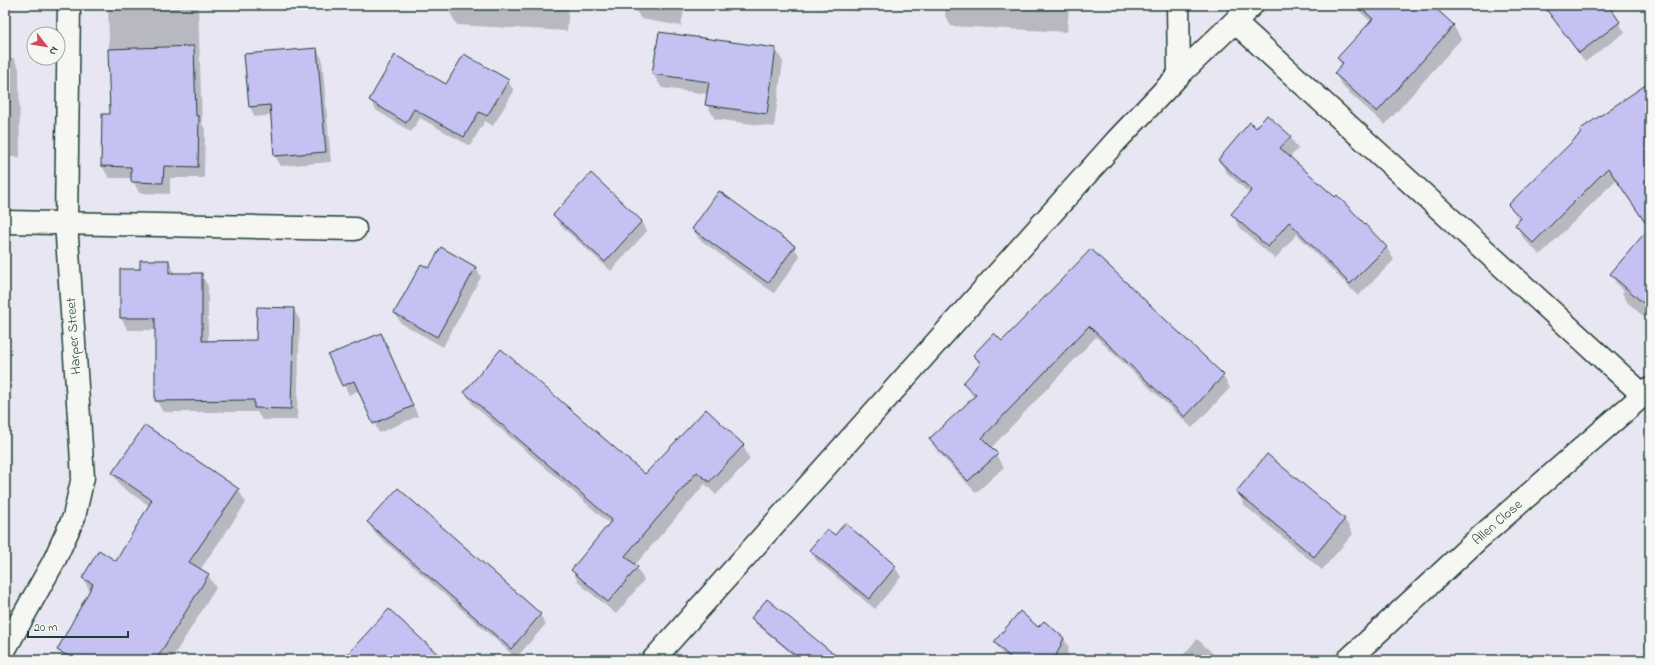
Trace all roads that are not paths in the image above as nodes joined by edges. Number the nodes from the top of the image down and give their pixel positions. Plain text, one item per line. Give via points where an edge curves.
1 (69, 5) edge
2 (1178, 5) edge
3 (1252, 5) edge
4 (1235, 22) junction
5 (1178, 75) junction
6 (5, 222) edge
7 (66, 222) junction
8 (355, 229) dead end
9 (1647, 392) edge
10 (5, 649) edge
11 (653, 660) edge
12 (1348, 660) edge

1 - 7 street, Harper Street
2 - 5 street
3 - 4 street
4 - 5 street
4 - 9 street
5 - 11 street
6 - 7 street
7 - 8 street
7 - 10 street, Harper Street via 83,478 74,518 54,561
9 - 12 street, Allen Close via 1477,540

